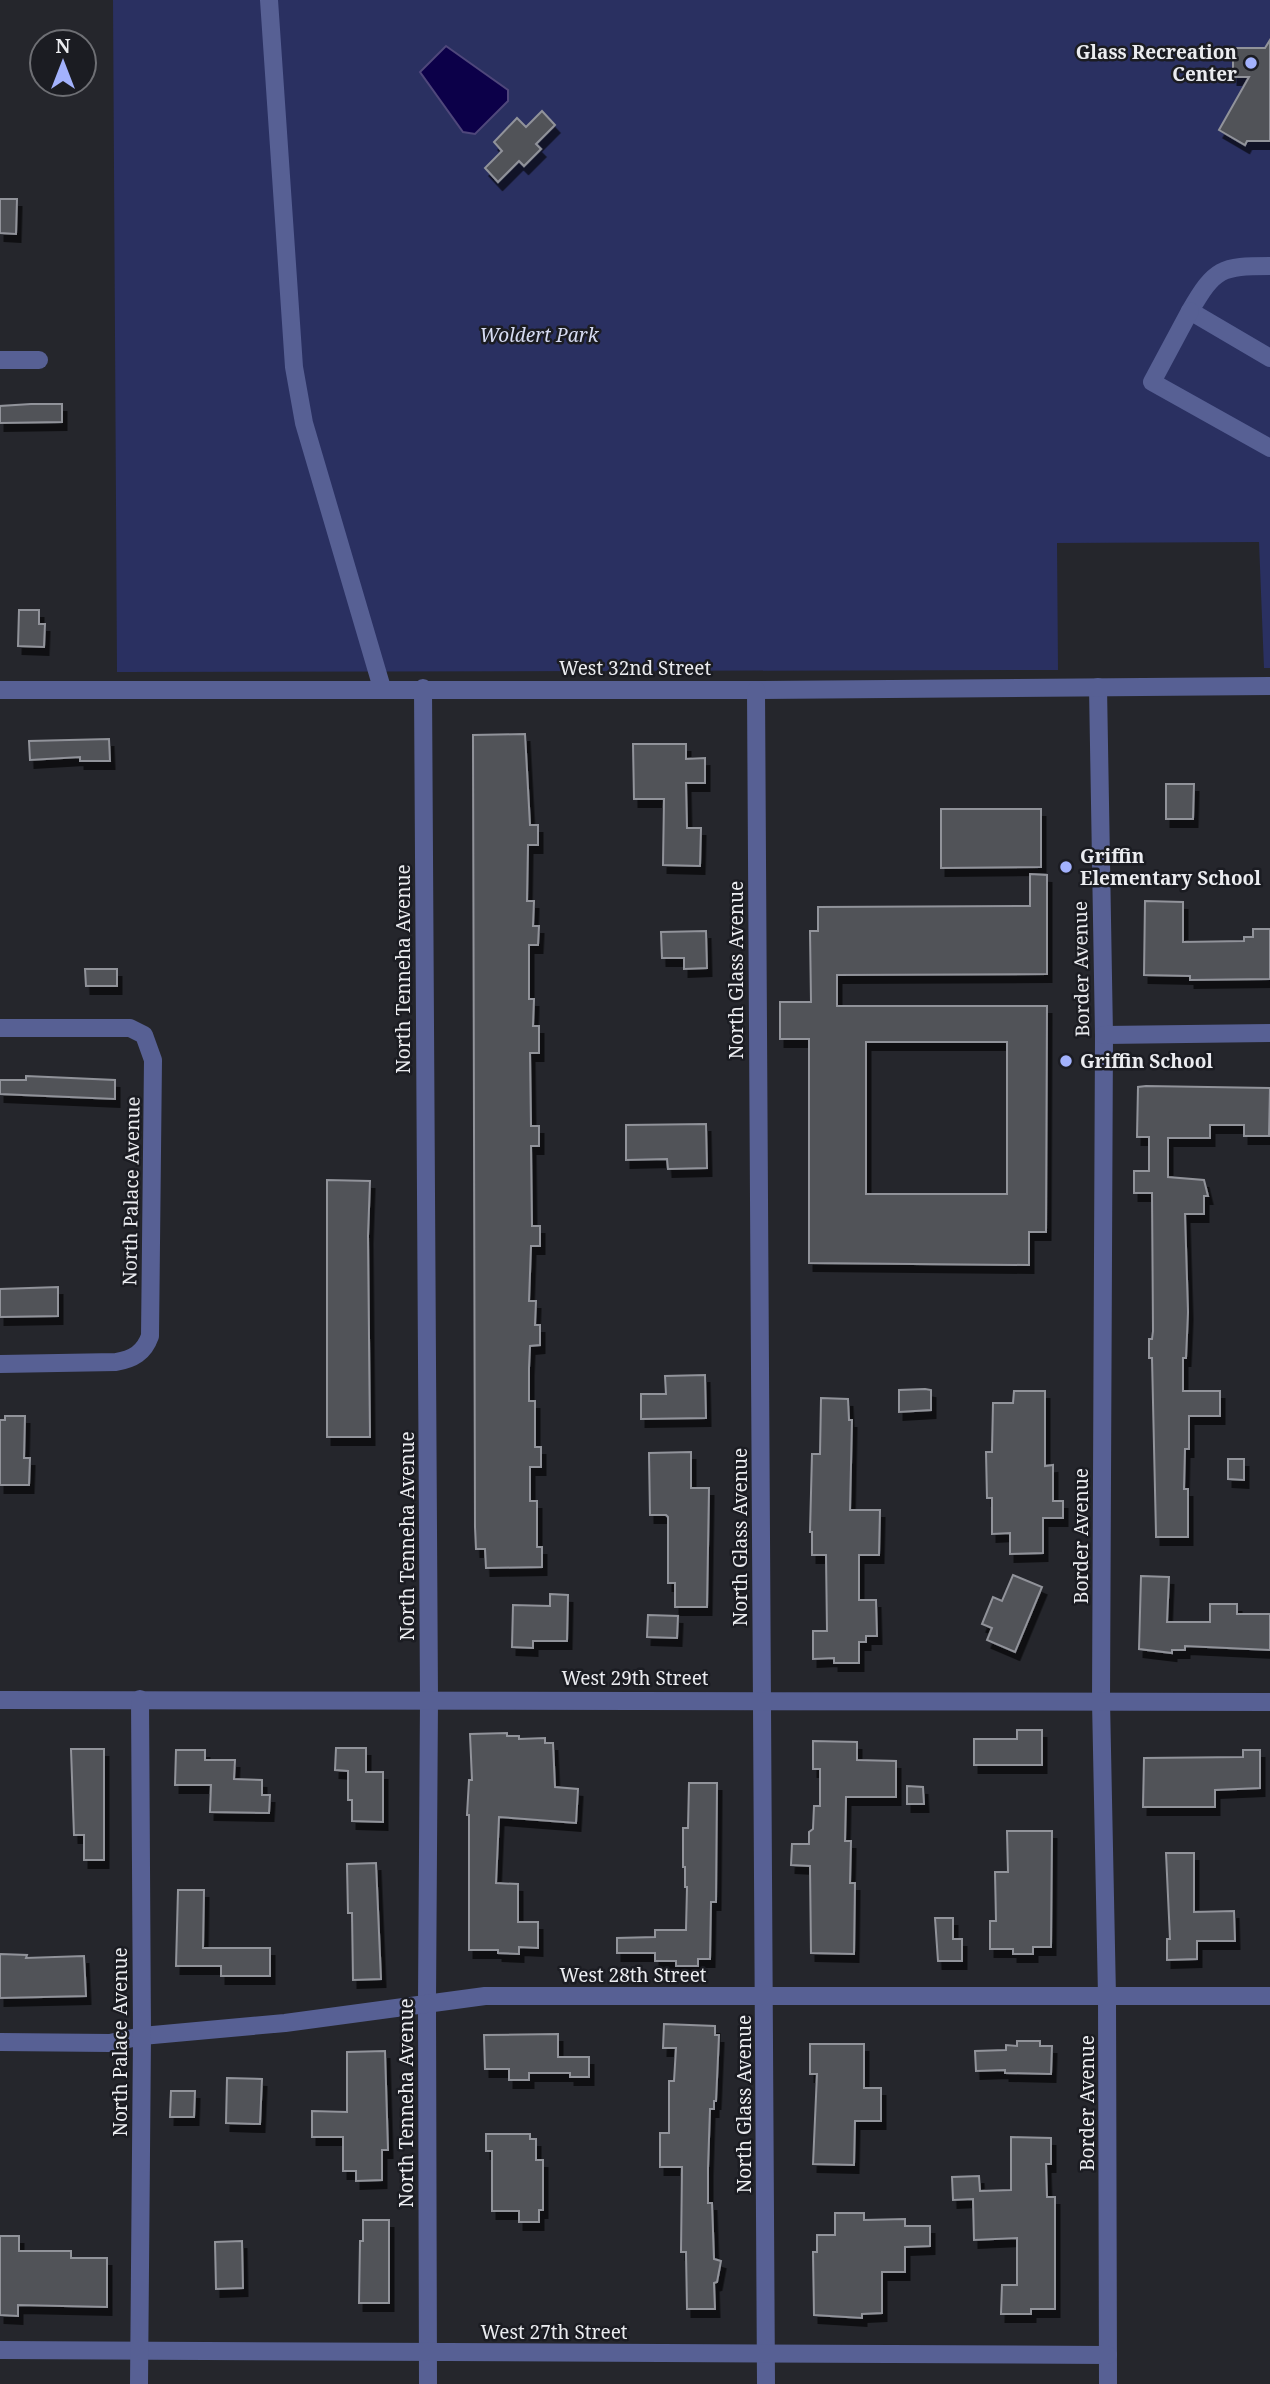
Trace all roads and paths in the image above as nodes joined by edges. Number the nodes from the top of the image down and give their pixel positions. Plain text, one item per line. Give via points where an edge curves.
1 (269, 0) edge
2 (1270, 266) edge
3 (1190, 311) junction
4 (1270, 358) edge
5 (0, 360) edge
6 (38, 360) dead end
7 (1270, 448) edge
8 (1270, 686) edge
9 (1098, 687) junction
10 (382, 688) junction
11 (423, 688) junction
12 (0, 690) edge
13 (755, 690) junction
14 (0, 1028) edge
15 (1270, 1033) edge
16 (1104, 1035) junction
17 (0, 1364) edge
18 (140, 1699) junction
19 (429, 1699) junction
20 (763, 1699) junction
21 (0, 1700) edge
22 (1101, 1701) junction
23 (1270, 1702) edge
24 (764, 1995) junction
25 (1107, 1996) junction
26 (1270, 1996) edge
27 (427, 2002) junction
28 (142, 2036) junction
29 (0, 2042) edge
30 (0, 2350) edge
31 (139, 2350) junction
32 (428, 2353) junction
33 (766, 2354) junction
34 (1108, 2355) junction
35 (139, 2384) edge
36 (428, 2384) edge
37 (766, 2384) edge
38 (1108, 2384) edge

1 - 10 street via 298,393
2 - 3 street via 1219,272
3 - 4 street
3 - 7 street via 1152,382
5 - 6 street
8 - 9 street, West 32nd Street
9 - 13 street, West 32nd Street
9 - 16 street, Border Avenue
10 - 11 street, West 32nd Street
10 - 12 street, West 32nd Street
11 - 13 street, West 32nd Street
11 - 19 street, North Tenneha Avenue
13 - 20 street, North Glass Avenue
14 - 17 street, North Palace Avenue via 130,1028 144,1035 153,1060 150,1336 146,1348 132,1359 116,1362
15 - 16 street
16 - 22 street, Border Avenue
18 - 19 street, West 29th Street
18 - 21 street, West 29th Street
18 - 28 street, North Palace Avenue
19 - 20 street, West 29th Street
19 - 27 street, North Tenneha Avenue
20 - 22 street, West 29th Street
20 - 24 street, North Glass Avenue
22 - 23 street, West 29th Street
22 - 25 street, Border Avenue
24 - 25 street, West 28th Street
24 - 27 street, West 28th Street via 485,1996
24 - 33 street, North Glass Avenue
25 - 26 street, West 28th Street
25 - 34 street, Border Avenue
27 - 28 street, West 28th Street via 285,2023
27 - 32 street, North Tenneha Avenue
28 - 29 street, West 28th Street via 110,2043
28 - 31 street, North Palace Avenue
30 - 31 street, West 27th Street
31 - 32 street, West 27th Street
31 - 35 street, North Palace Avenue
32 - 33 street, West 27th Street
32 - 36 street, North Tenneha Avenue
33 - 34 street, West 27th Street
33 - 37 street, North Glass Avenue
34 - 38 street, Border Avenue

